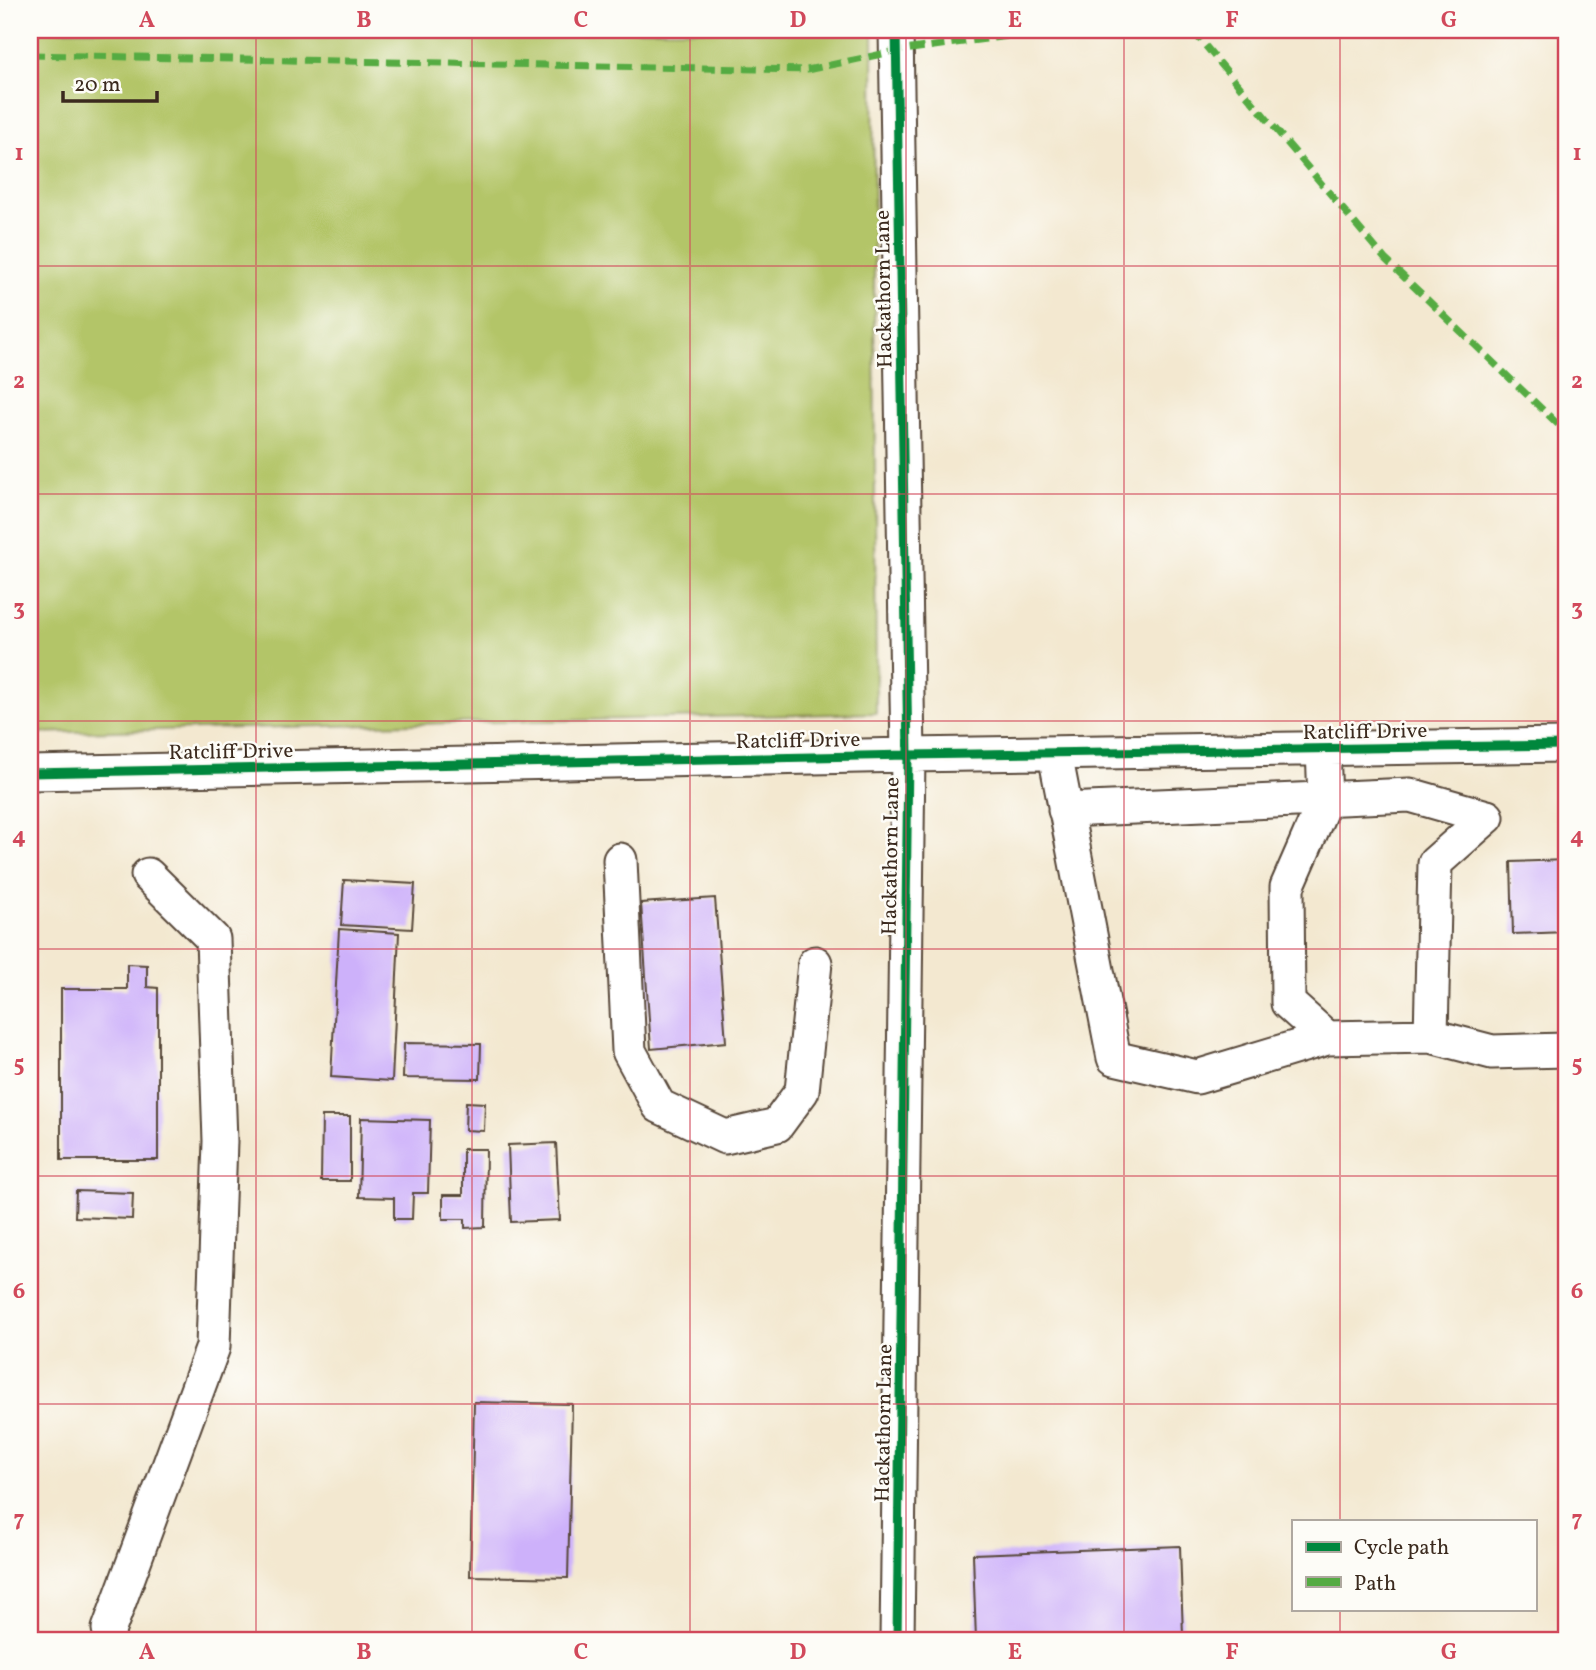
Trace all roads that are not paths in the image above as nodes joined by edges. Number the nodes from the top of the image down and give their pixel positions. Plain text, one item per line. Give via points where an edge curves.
1 (897, 30) edge
2 (1566, 744) edge
3 (1323, 749) junction
4 (1055, 754) junction
5 (908, 755) junction
6 (30, 773) edge
7 (1325, 800) junction
8 (1065, 810) junction
9 (620, 860) dead end
10 (148, 875) dead end
11 (814, 963) dead end
12 (1431, 1036) junction
13 (1327, 1038) junction
14 (1566, 1050) edge
15 (109, 1629) dead end
16 (897, 1640) edge

1 - 5 street, Hackathorn Lane
2 - 3 street, Ratcliff Drive
3 - 4 street, Ratcliff Drive
3 - 7 street
4 - 5 street, Ratcliff Drive
4 - 8 street
5 - 6 street, Ratcliff Drive
5 - 16 street, Hackathorn Lane
7 - 8 street
7 - 12 street via 1410,794 1487,817 1435,863
7 - 13 street via 1287,887 1289,1003
8 - 13 street via 1114,1058 1196,1077
9 - 11 street via 629,1051 659,1106 725,1137 778,1125 802,1091
10 - 15 street via 213,939 220,1140 213,1347
12 - 13 street
12 - 14 street via 1492,1052

